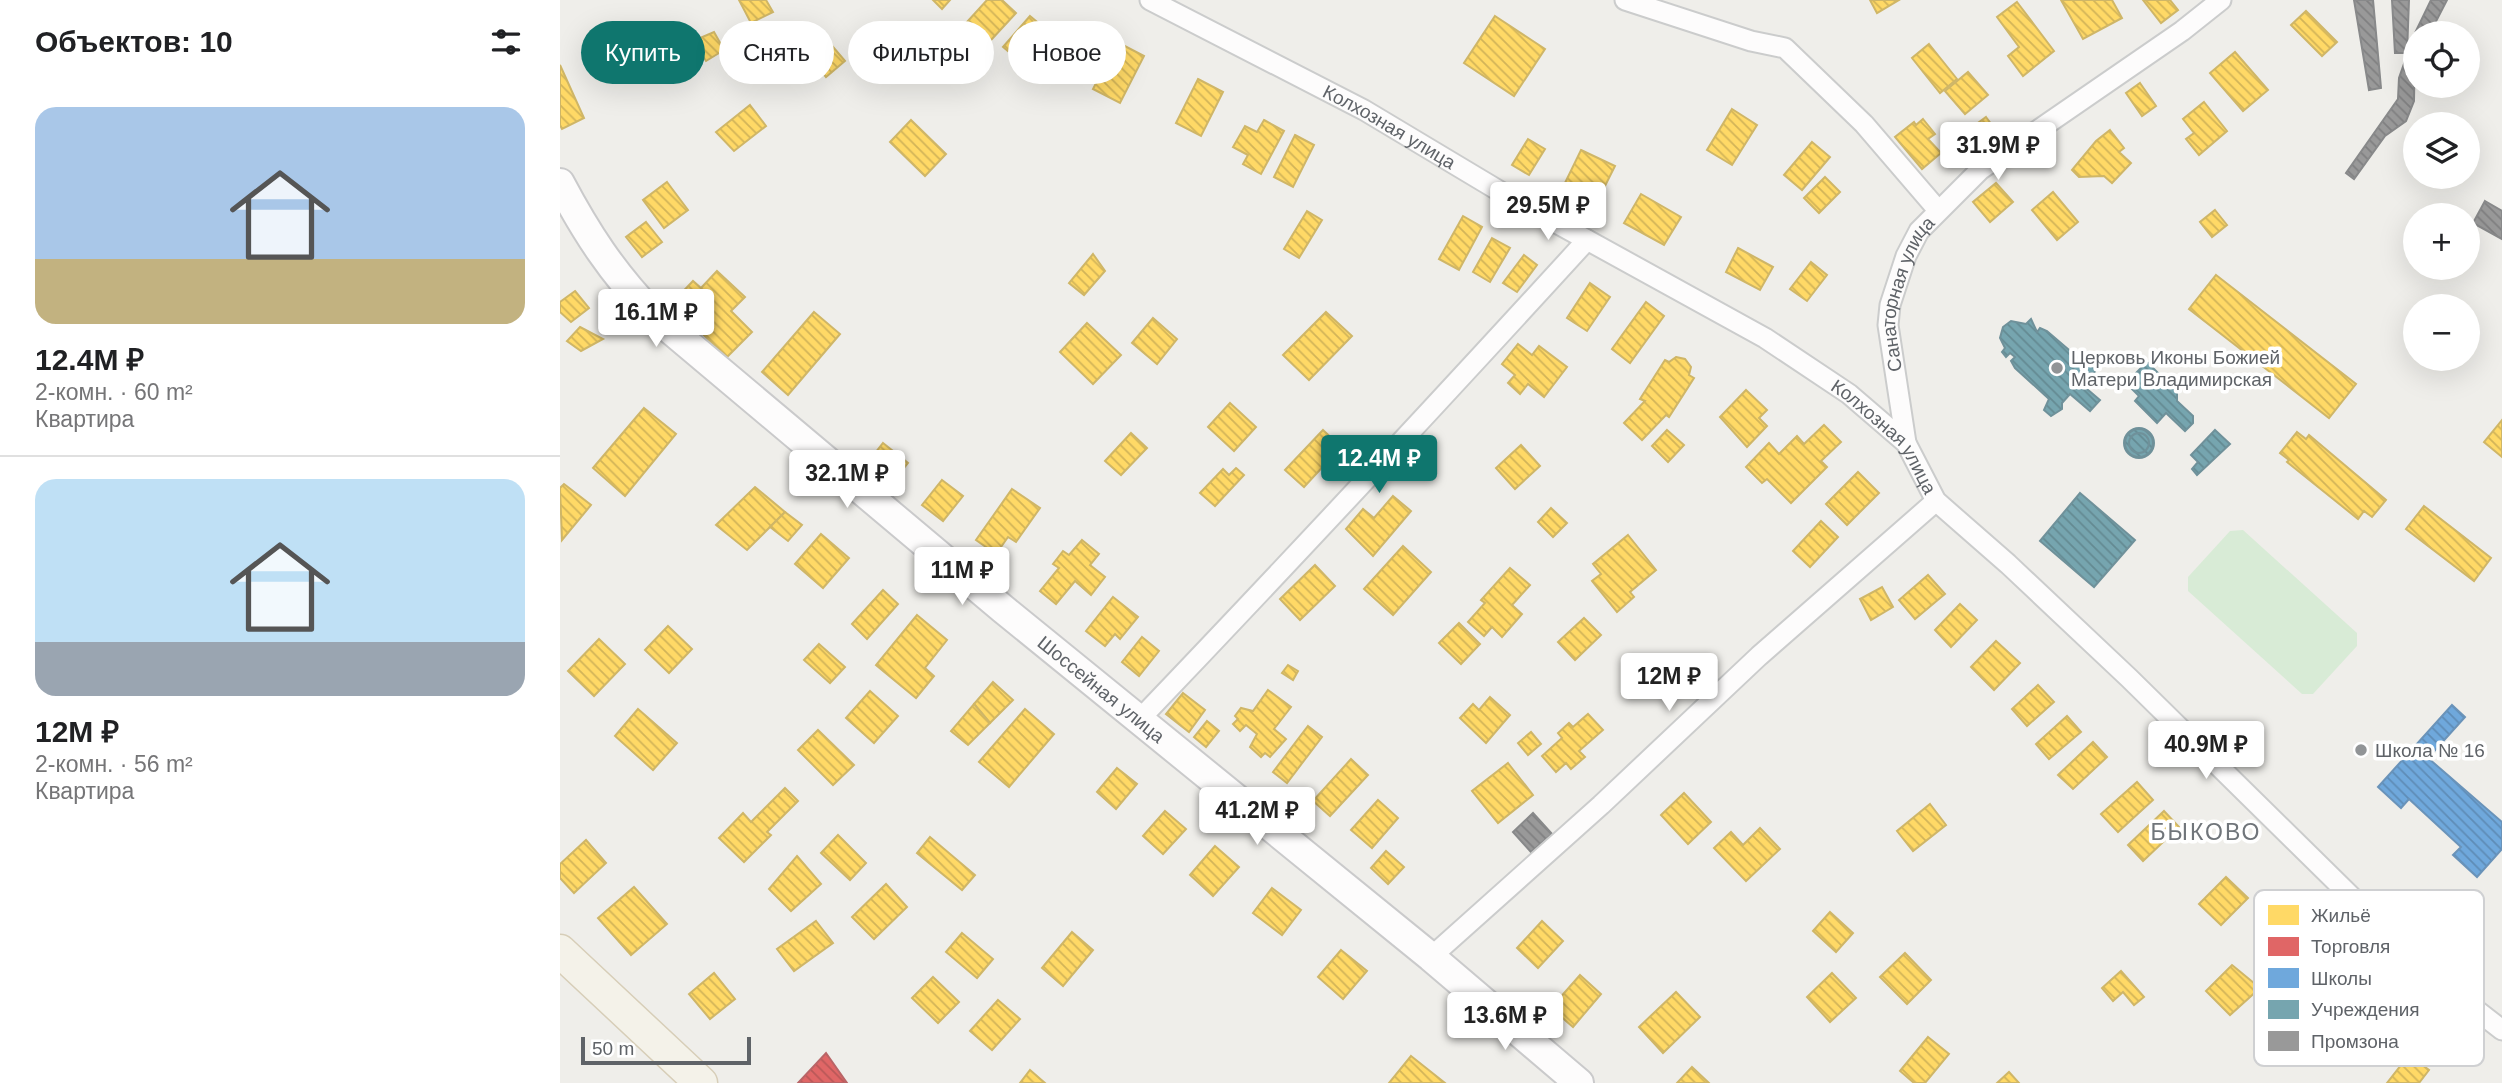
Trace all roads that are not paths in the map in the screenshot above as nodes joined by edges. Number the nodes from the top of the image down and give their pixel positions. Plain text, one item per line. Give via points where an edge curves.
1 (1150, 0) edge
2 (1625, 0) edge
3 (2221, 0) edge
4 (560, 183) edge
5 (1937, 209) junction
6 (1587, 240) junction
7 (1906, 443) junction
8 (1936, 501) junction
9 (1139, 720) junction
10 (2345, 890) edge
11 (560, 951) edge
12 (1431, 957) junction
13 (2484, 1016) edge
14 (2502, 1030) edge
15 (701, 1083) edge
16 (1579, 1083) edge

1 - 6 street, Колхозная улица via 1364,110
2 - 5 street via 1785,48 1864,124
3 - 5 street, Санаторная улица via 1997,157
4 - 9 street, Шоссейная улица via 588,237 652,314
5 - 7 street, Санаторная улица via 1912,243 1890,304 1891,355
6 - 7 street, Колхозная улица via 1765,338 1849,394
6 - 9 street
7 - 8 street, Колхозная улица
8 - 10 street, Колхозная улица via 2159,707
8 - 12 street via 1759,656
9 - 12 street, Шоссейная улица
11 - 15 main road
12 - 16 street, Шоссейная улица
13 - 14 street, Колхозная улица

